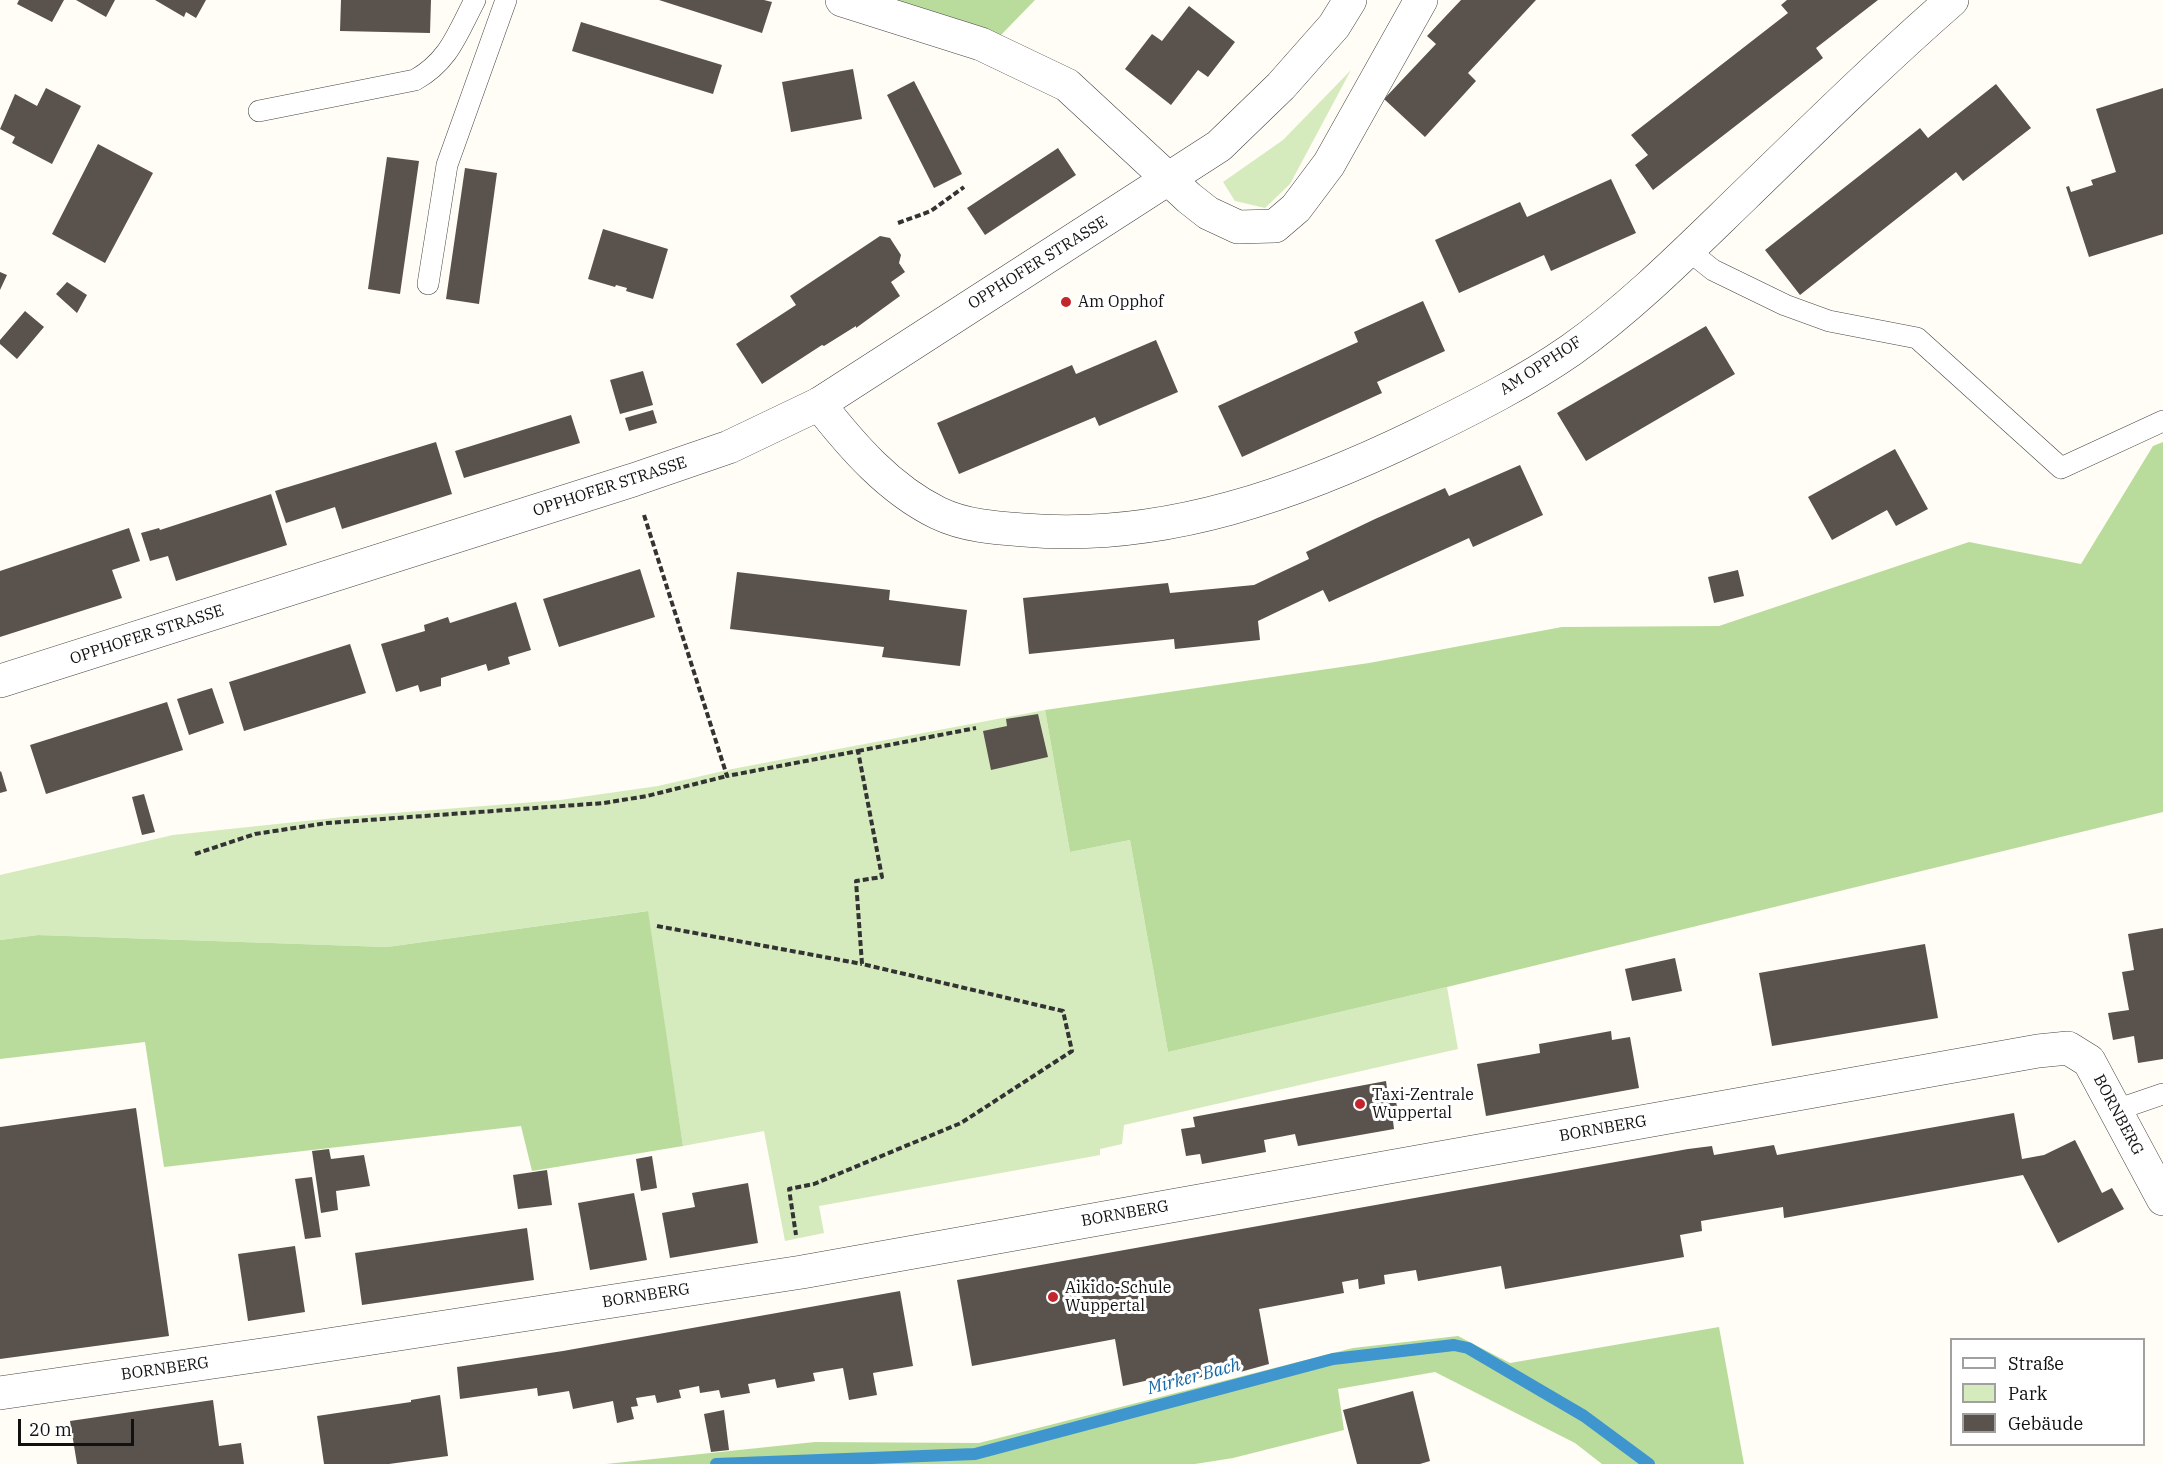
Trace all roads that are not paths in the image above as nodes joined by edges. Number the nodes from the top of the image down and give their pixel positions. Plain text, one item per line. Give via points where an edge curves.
1 (475, 0) edge
2 (506, 0) edge
3 (842, 0) edge
4 (1350, 0) edge
5 (1421, 0) edge
6 (1952, 0) edge
7 (259, 111) dead end
8 (1168, 179) junction
9 (1688, 250) junction
10 (428, 284) dead end
11 (819, 404) junction
12 (2163, 421) edge
13 (0, 681) edge
14 (2163, 1094) edge
15 (2116, 1110) junction
16 (2163, 1199) edge
17 (0, 1393) edge

1 - 7 lane via 446,56 434,70 415,80
2 - 10 lane via 447,165
3 - 8 street via 981,44 1067,85
4 - 8 street, OPPHOFER STRASSE via 1334,26 1281,86 1219,146
5 - 8 street via 1329,164 1296,208 1275,225 1238,227 1208,213
6 - 9 street, AM OPPHOF
8 - 11 street, OPPHOFER STRASSE
9 - 11 street, AM OPPHOF via 1571,349 1464,413 1379,454 1261,500 1187,519 1070,534 983,527 940,514 900,491
9 - 12 lane via 1713,270 1785,305 1828,321 1917,338 2061,468
11 - 13 street, OPPHOFER STRASSE via 729,447 654,473
14 - 15 lane
15 - 16 street, BORNBERG
15 - 17 street, BORNBERG via 2089,1061 2068,1048 2038,1051 802,1272

